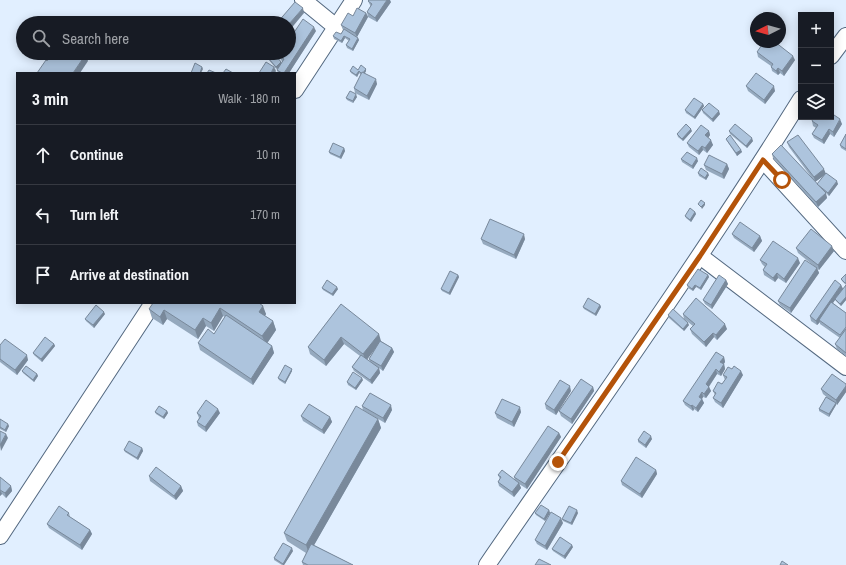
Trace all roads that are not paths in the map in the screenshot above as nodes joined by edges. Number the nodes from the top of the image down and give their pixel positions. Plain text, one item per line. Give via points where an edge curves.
1 (303, 0) edge
2 (354, 0) edge
3 (336, 27) junction
4 (846, 36) edge
5 (834, 52) edge
6 (296, 88) edge
7 (798, 104) edge
8 (763, 160) junction
9 (846, 251) edge
10 (700, 256) junction
11 (152, 304) edge
12 (846, 367) edge
13 (0, 536) edge
14 (487, 565) edge

1 - 3 street
2 - 3 street
3 - 6 street
4 - 5 street
7 - 8 street
8 - 9 street
8 - 10 street
10 - 12 street
10 - 14 street
11 - 13 street

